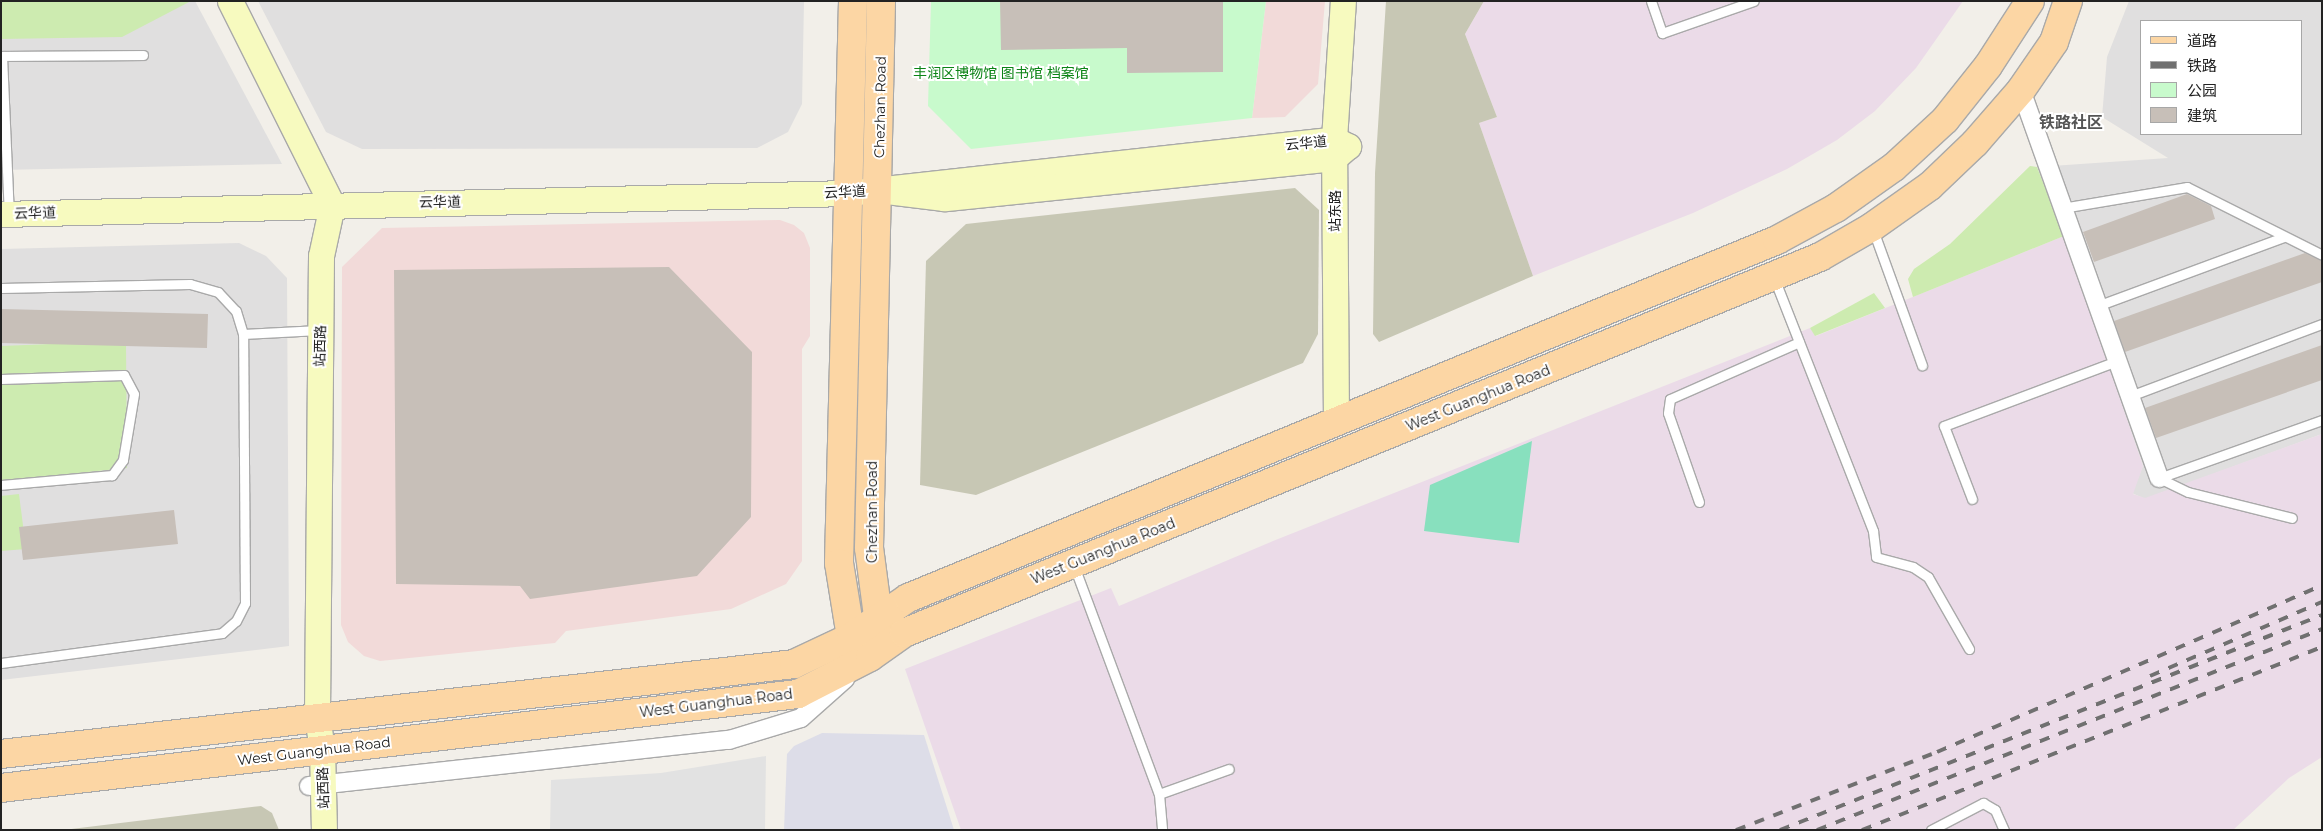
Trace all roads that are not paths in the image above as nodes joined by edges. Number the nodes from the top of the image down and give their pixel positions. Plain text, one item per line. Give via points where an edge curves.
1 (230, 1) edge
2 (853, 1) edge
3 (881, 1) edge
4 (1343, 1) edge
5 (1358, 1) edge
6 (1651, 1) edge
7 (1754, 1) edge
8 (2030, 1) edge
9 (2068, 1) edge
10 (143, 55) dead end
11 (2, 56) edge
12 (2021, 90) junction
13 (1339, 148) junction
14 (878, 190) junction
15 (848, 193) junction
16 (332, 205) junction
17 (2062, 208) junction
18 (5, 214) edge
19 (1872, 227) junction
20 (2284, 237) junction
21 (2322, 254) edge
22 (1774, 278) junction
23 (1, 288) edge
24 (2097, 306) junction
25 (2322, 324) edge
26 (320, 330) junction
27 (243, 334) junction
28 (1799, 342) junction
29 (2117, 360) junction
30 (1922, 365) dead end
31 (1, 379) edge
32 (2130, 396) junction
33 (1354, 413) junction
34 (2322, 420) edge
35 (1399, 430) junction
36 (2159, 478) junction
37 (1, 485) edge
38 (1972, 498) dead end
39 (1699, 502) dead end
40 (2292, 518) dead end
41 (1073, 564) junction
42 (878, 616) junction
43 (851, 637) junction
44 (1969, 649) dead end
45 (870, 657) junction
46 (1, 663) edge
47 (317, 717) junction
48 (316, 750) junction
49 (1, 754) edge
50 (1230, 769) dead end
51 (316, 786) junction
52 (1, 788) edge
53 (1159, 794) junction
54 (310, 830) edge
55 (324, 830) edge
56 (1162, 830) edge
57 (1931, 830) edge
58 (2004, 830) edge

1 - 16 street
2 - 15 main road
3 - 14 main road, Chezhan Road
4 - 13 street, 站东路
5 - 13 street, 站东路
6 - 7 lane via 1662,33
8 - 33 main road, West Guanghua Road via 1988,66 1945,120 1894,167 1836,208 1777,240
9 - 12 main road, West Guanghua Road via 2054,42
10 - 11 lane
11 - 18 lane
12 - 17 street
12 - 19 main road, West Guanghua Road via 1975,143 1930,186
13 - 14 street, 云华道
13 - 33 street, 站东路
14 - 15 street, 云华道
14 - 42 main road, Chezhan Road via 869,548
15 - 16 street, 云华道
15 - 43 main road via 839,563
16 - 18 street, 云华道
16 - 26 street, 站西路 via 321,256
17 - 20 lane via 2187,187
17 - 24 street
19 - 22 main road, West Guanghua Road
19 - 30 lane
20 - 21 lane
20 - 24 lane
22 - 28 lane
22 - 35 main road, West Guanghua Road
23 - 27 lane via 190,284 218,292 236,311
24 - 29 street
25 - 32 lane
26 - 27 lane
26 - 47 street, 站西路
27 - 46 lane via 245,603 236,621 222,633
28 - 39 lane via 1670,398 1668,413
28 - 44 lane via 1873,530 1876,557 1913,567 1928,577
29 - 32 street
29 - 38 lane via 1944,426
31 - 37 lane via 124,375 134,394 123,460 112,476
32 - 36 street
33 - 35 main road
33 - 42 main road, West Guanghua Road via 908,598
34 - 36 lane
35 - 41 main road, West Guanghua Road
36 - 40 lane via 2188,492
41 - 45 main road, West Guanghua Road via 904,633
41 - 53 lane
42 - 43 main road, West Guanghua Road
42 - 45 main road, Chezhan Road
43 - 45 main road
43 - 47 main road, West Guanghua Road via 794,664
45 - 48 main road, West Guanghua Road via 798,694
45 - 51 street via 801,718 748,736
47 - 48 street, 站西路
47 - 49 main road, West Guanghua Road
48 - 51 street, 站西路
48 - 52 main road, West Guanghua Road
50 - 53 lane
51 - 54 street, 站西路
51 - 55 street, 站西路
53 - 56 lane
57 - 58 lane via 1983,803 1995,810

